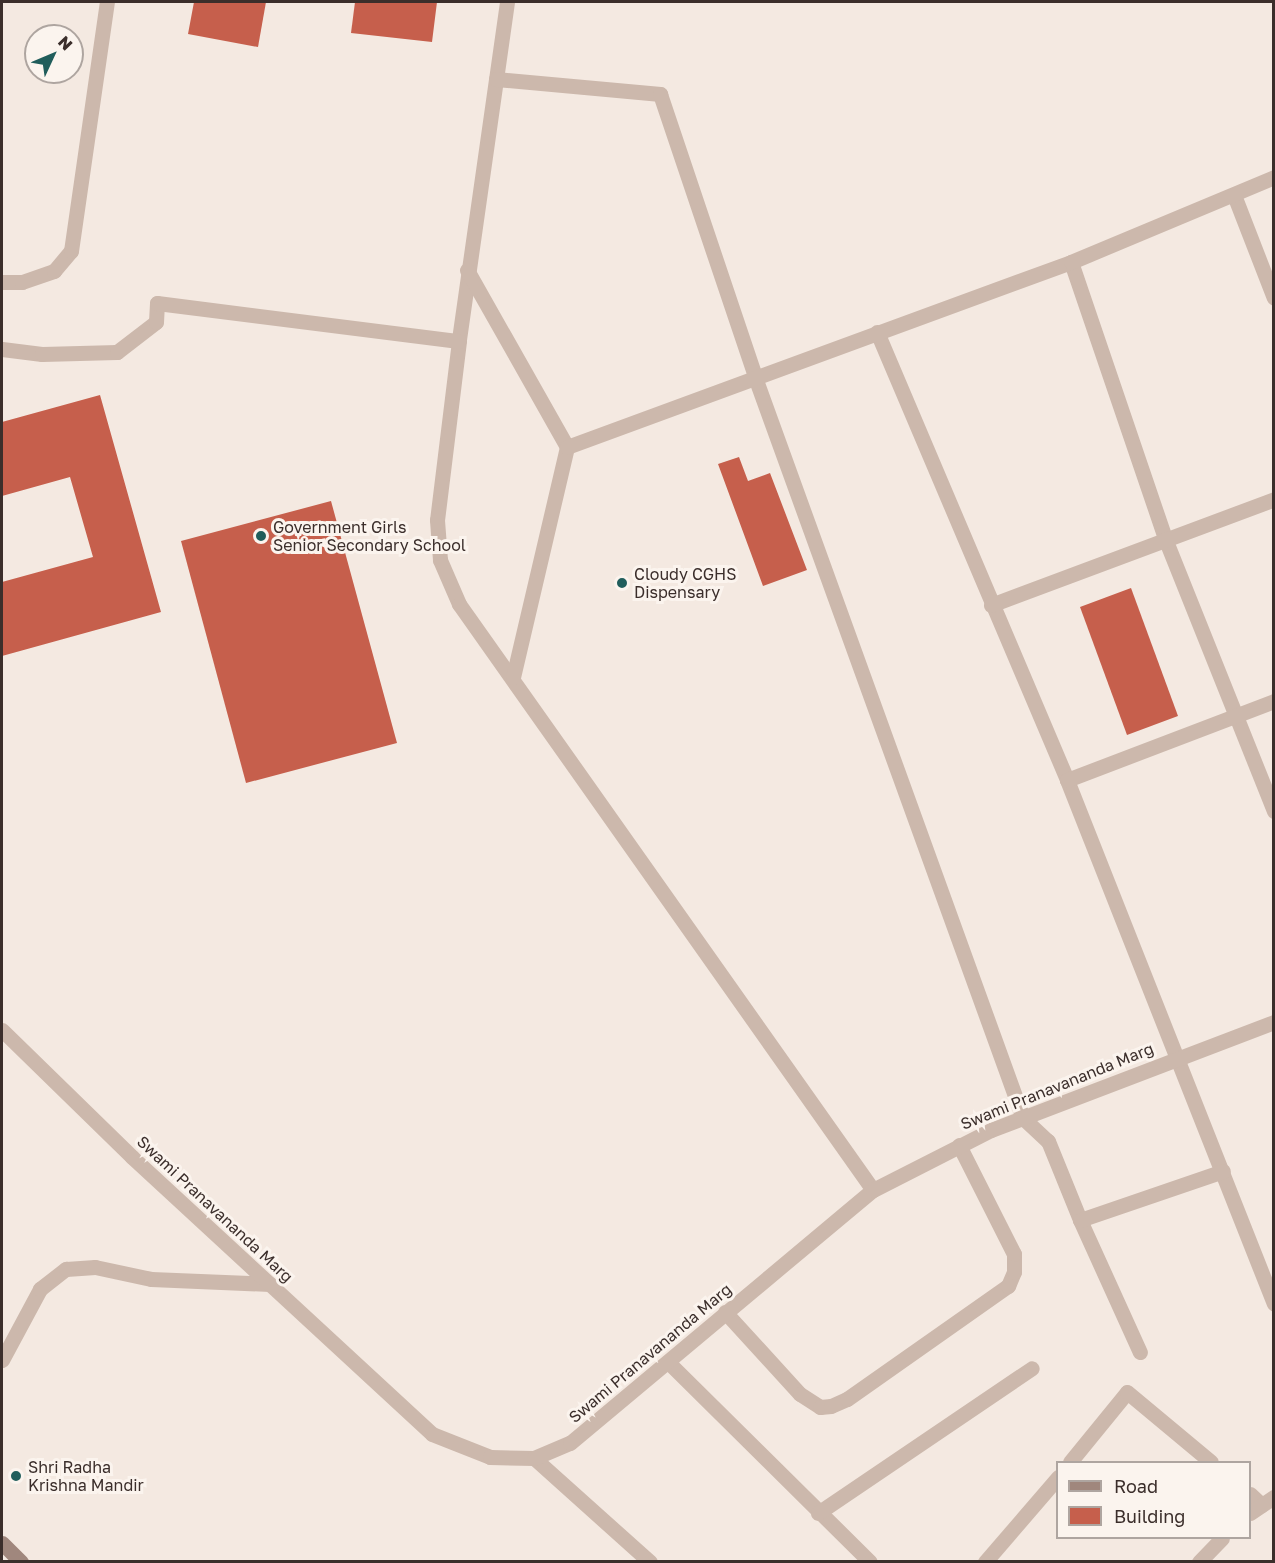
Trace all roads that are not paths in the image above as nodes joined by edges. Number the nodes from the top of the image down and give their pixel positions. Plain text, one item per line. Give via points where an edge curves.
1 (107, 2) edge
2 (507, 2) edge
3 (496, 79) junction
4 (1274, 177) edge
5 (1234, 195) junction
6 (1071, 262) junction
7 (467, 270) junction
8 (2, 282) edge
9 (1274, 298) edge
10 (877, 332) junction
11 (459, 341) junction
12 (2, 349) edge
13 (756, 380) junction
14 (567, 447) junction
15 (1274, 499) edge
16 (1166, 541) junction
17 (991, 605) junction
18 (513, 677) junction
19 (1274, 701) edge
20 (1236, 716) junction
21 (1067, 780) junction
22 (1274, 811) edge
23 (1274, 1022) edge
24 (2, 1030) edge
25 (1178, 1058) junction
26 (1023, 1118) junction
27 (958, 1145) junction
28 (1223, 1171) junction
29 (873, 1190) junction
30 (1080, 1220) junction
31 (1269, 1278) edge
32 (270, 1284) junction
33 (1274, 1304) edge
34 (725, 1312) junction
35 (1140, 1352) dead end
36 (2, 1360) edge
37 (668, 1362) junction
38 (1032, 1368) dead end
39 (534, 1458) junction
40 (1071, 1461) edge
41 (1210, 1461) edge
42 (1056, 1479) edge
43 (818, 1513) junction
44 (1221, 1539) edge
45 (2, 1543) edge
46 (21, 1562) edge
47 (650, 1562) edge
48 (870, 1562) edge
49 (985, 1562) edge
50 (1199, 1562) edge

1 - 8 street via 71,251 54,271 22,282
2 - 3 street
3 - 7 street
3 - 13 street via 660,94
4 - 5 street
5 - 6 street
5 - 9 street
6 - 10 street
6 - 16 street
7 - 11 street
7 - 14 street
10 - 13 street
10 - 17 street
11 - 12 street via 157,303 156,322 117,352 42,354
11 - 18 street via 437,519 440,560 459,604
13 - 14 street
13 - 26 street
14 - 18 street
15 - 16 street
16 - 17 street
16 - 20 street
17 - 21 street
18 - 29 street
19 - 20 street
20 - 21 street
20 - 22 street
21 - 25 street
23 - 25 street, Swami Pranavananda Marg
24 - 32 street, Swami Pranavananda Marg
25 - 26 street, Swami Pranavananda Marg
25 - 28 street
26 - 27 street, Swami Pranavananda Marg
26 - 30 street via 1048,1141
27 - 29 street, Swami Pranavananda Marg
27 - 34 street via 1014,1254 1014,1272 1008,1286 848,1399 831,1406 820,1407 800,1394
28 - 30 street
28 - 31 street
29 - 34 street, Swami Pranavananda Marg
30 - 35 street
31 - 33 street
32 - 36 street via 151,1279 96,1267 66,1269 40,1289
32 - 39 street, Swami Pranavananda Marg via 432,1434 490,1457
34 - 37 street, Swami Pranavananda Marg
37 - 39 street, Swami Pranavananda Marg via 570,1443
37 - 43 street
38 - 43 street
39 - 47 street
40 - 41 street via 1127,1392
42 - 49 street
43 - 48 street
44 - 50 street
45 - 46 main road

